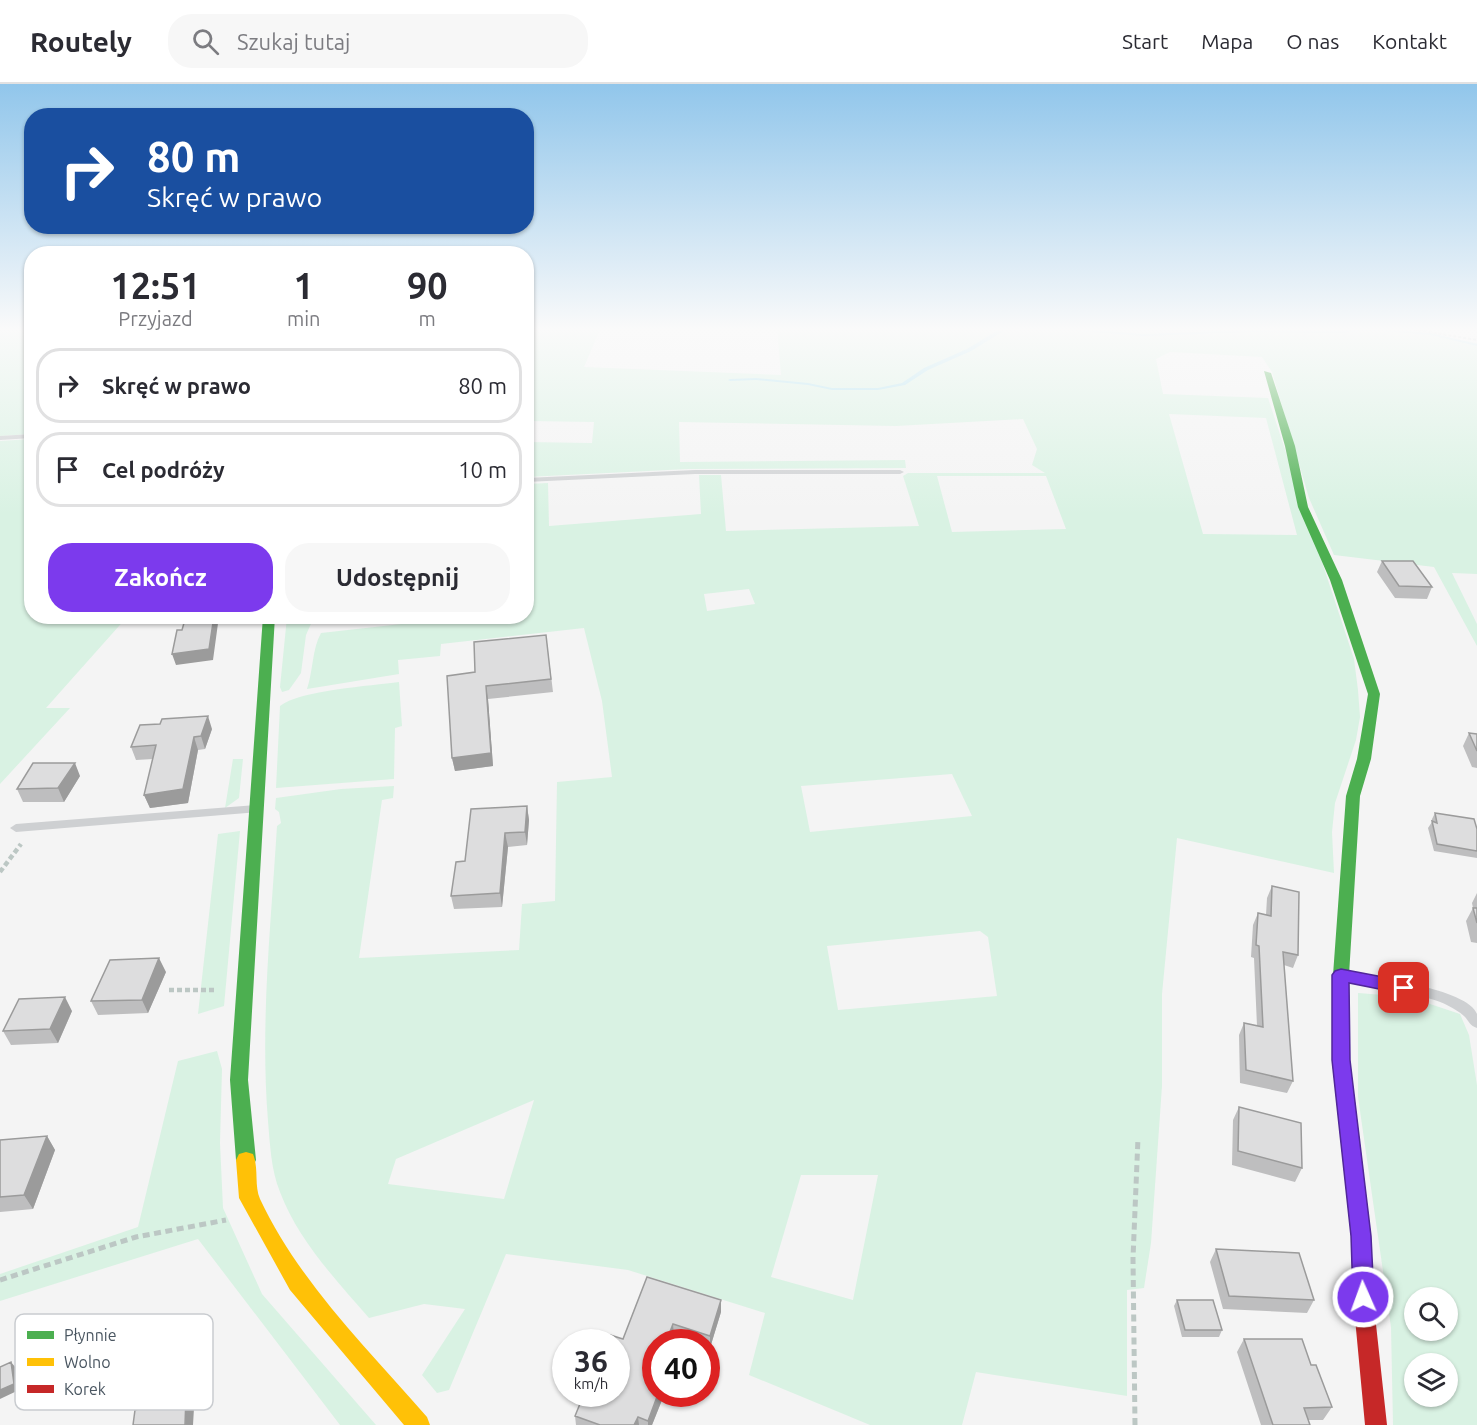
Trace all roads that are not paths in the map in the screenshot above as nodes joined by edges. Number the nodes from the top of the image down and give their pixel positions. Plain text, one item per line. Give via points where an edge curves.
1 (1272, 390) edge
2 (24, 436) edge
3 (0, 438) edge
4 (900, 472) dead end
5 (534, 480) edge
6 (269, 624) edge
7 (256, 809) junction
8 (16, 828) dead end
9 (1341, 975) junction
10 (1477, 1023) edge
11 (419, 1425) edge
12 (1376, 1425) edge

1 - 9 street via 1303,507 1336,580 1374,694 1364,759 1353,796
2 - 3 lane
4 - 5 lane via 695,472
6 - 7 street
7 - 8 lane
7 - 11 street via 239,1080 249,1198 297,1283
9 - 10 lane via 1438,996 1463,1006
9 - 12 street via 1341,1060 1361,1236

